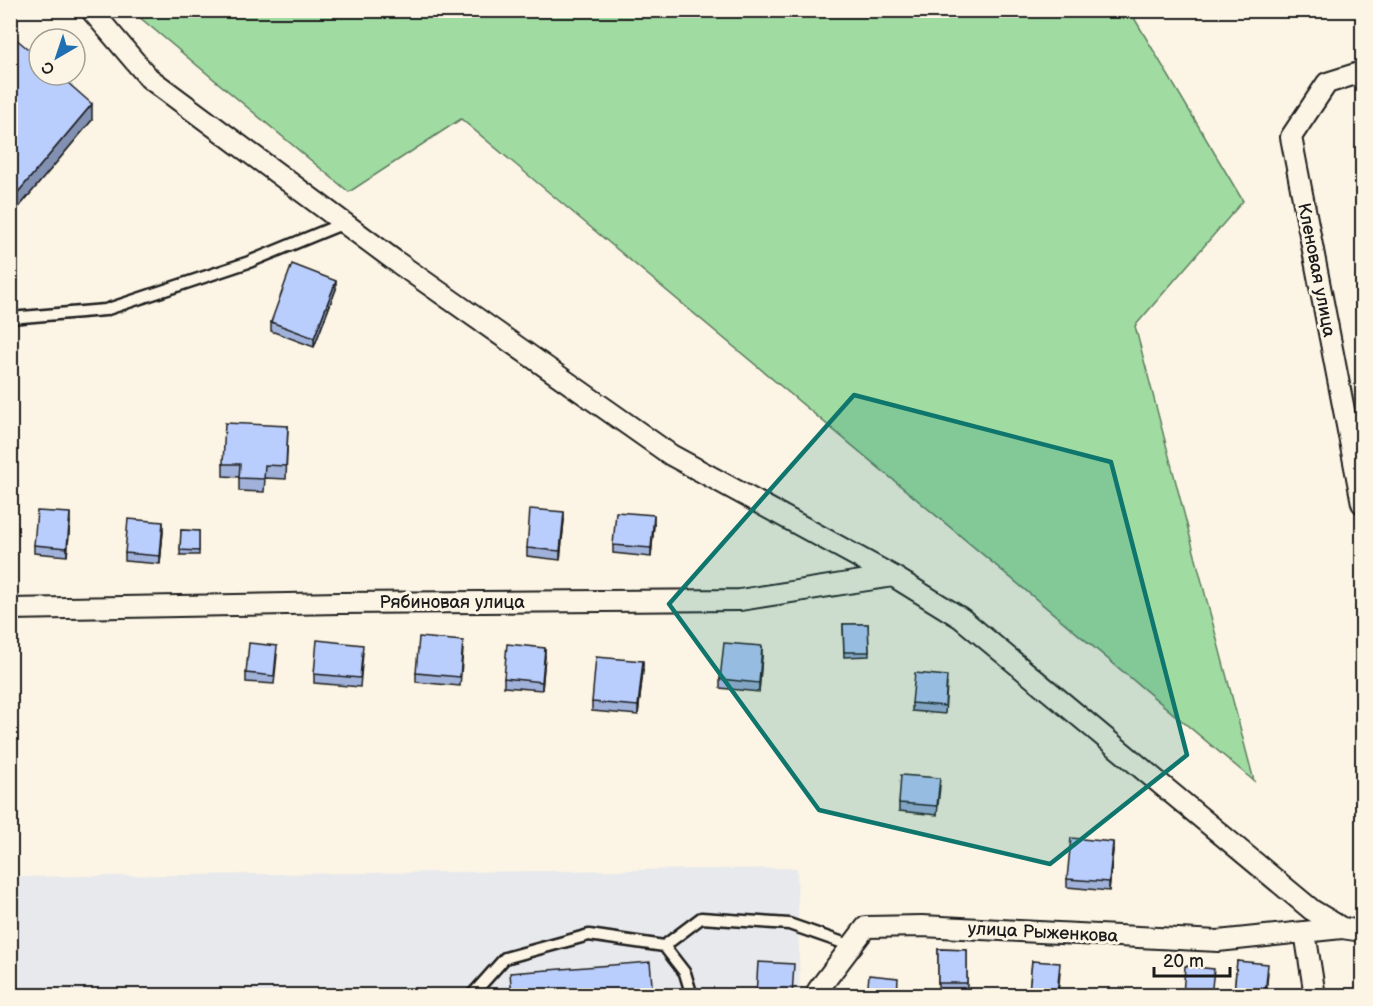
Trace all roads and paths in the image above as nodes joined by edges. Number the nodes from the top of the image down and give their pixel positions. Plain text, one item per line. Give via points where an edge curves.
1 (92, 10) edge
2 (1362, 72) edge
3 (344, 223) junction
4 (10, 318) edge
5 (1362, 503) edge
6 (893, 576) junction
7 (10, 609) edge
8 (1342, 928) junction
9 (1362, 931) edge
10 (1305, 932) junction
11 (664, 946) junction
12 (852, 946) junction
13 (471, 996) edge
14 (692, 996) edge
15 (818, 996) edge
16 (1316, 996) edge

1 - 3 street via 149,78
2 - 5 street, Кленовая улица via 1327,83 1291,137
3 - 4 lane via 249,262 105,310
3 - 6 street via 671,455
6 - 7 street, Рябиновая улица via 740,600
6 - 8 street via 961,618 1312,910
8 - 9 street
8 - 10 street, улица Рыженкова
10 - 12 street, улица Рыженкова via 1218,941 922,926 866,927
10 - 16 street
11 - 12 lane via 700,918 789,924
11 - 13 lane via 589,936 505,958
11 - 14 lane via 685,973
12 - 15 street, улица Рыженкова via 818,990

